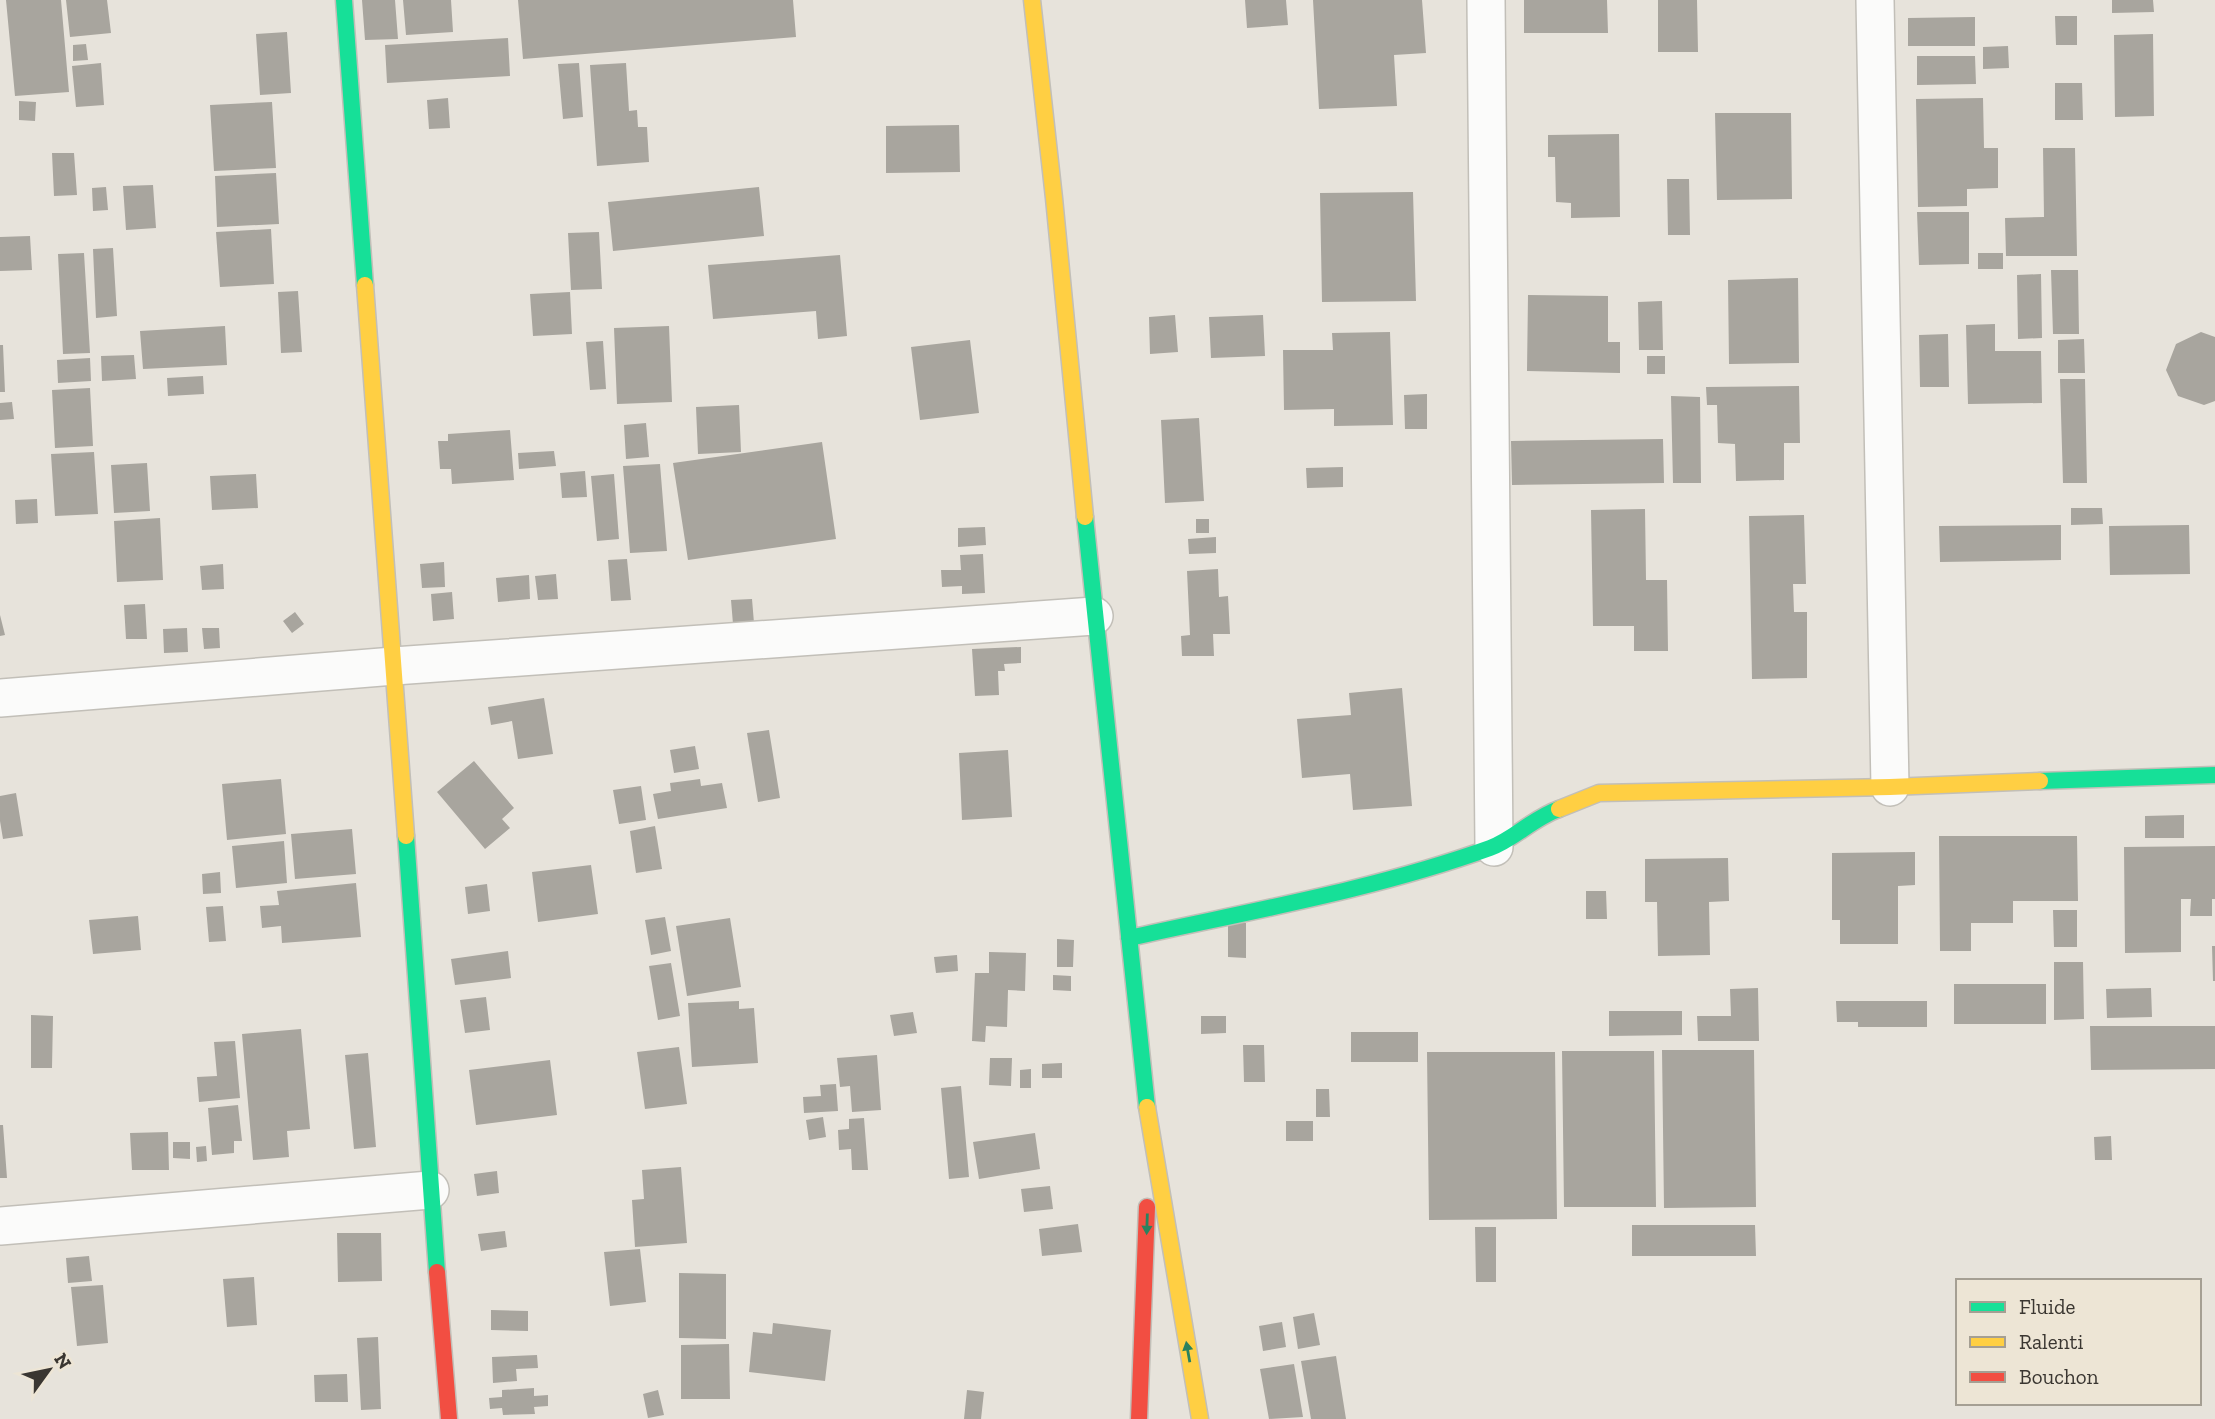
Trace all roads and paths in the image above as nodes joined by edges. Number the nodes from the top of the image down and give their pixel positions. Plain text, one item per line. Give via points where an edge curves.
1 (344, 0) edge
2 (1032, 0) edge
3 (1486, 0) edge
4 (1875, 0) edge
5 (1094, 616) junction
6 (394, 666) junction
7 (0, 698) edge
8 (2215, 775) edge
9 (1890, 787) junction
10 (1494, 847) junction
11 (1129, 938) junction
12 (1150, 1131) junction
13 (430, 1190) junction
14 (0, 1226) edge
15 (449, 1419) edge
16 (1139, 1419) edge
17 (1200, 1419) edge

1 - 6 street
2 - 5 street
3 - 10 street
4 - 9 street
5 - 6 street
5 - 11 street
6 - 7 street
6 - 13 street
8 - 9 street
9 - 10 street via 1600,793 1542,815
10 - 11 street via 1398,877
11 - 12 street
12 -> 16 street
17 -> 12 street
13 - 14 street
13 - 15 street

